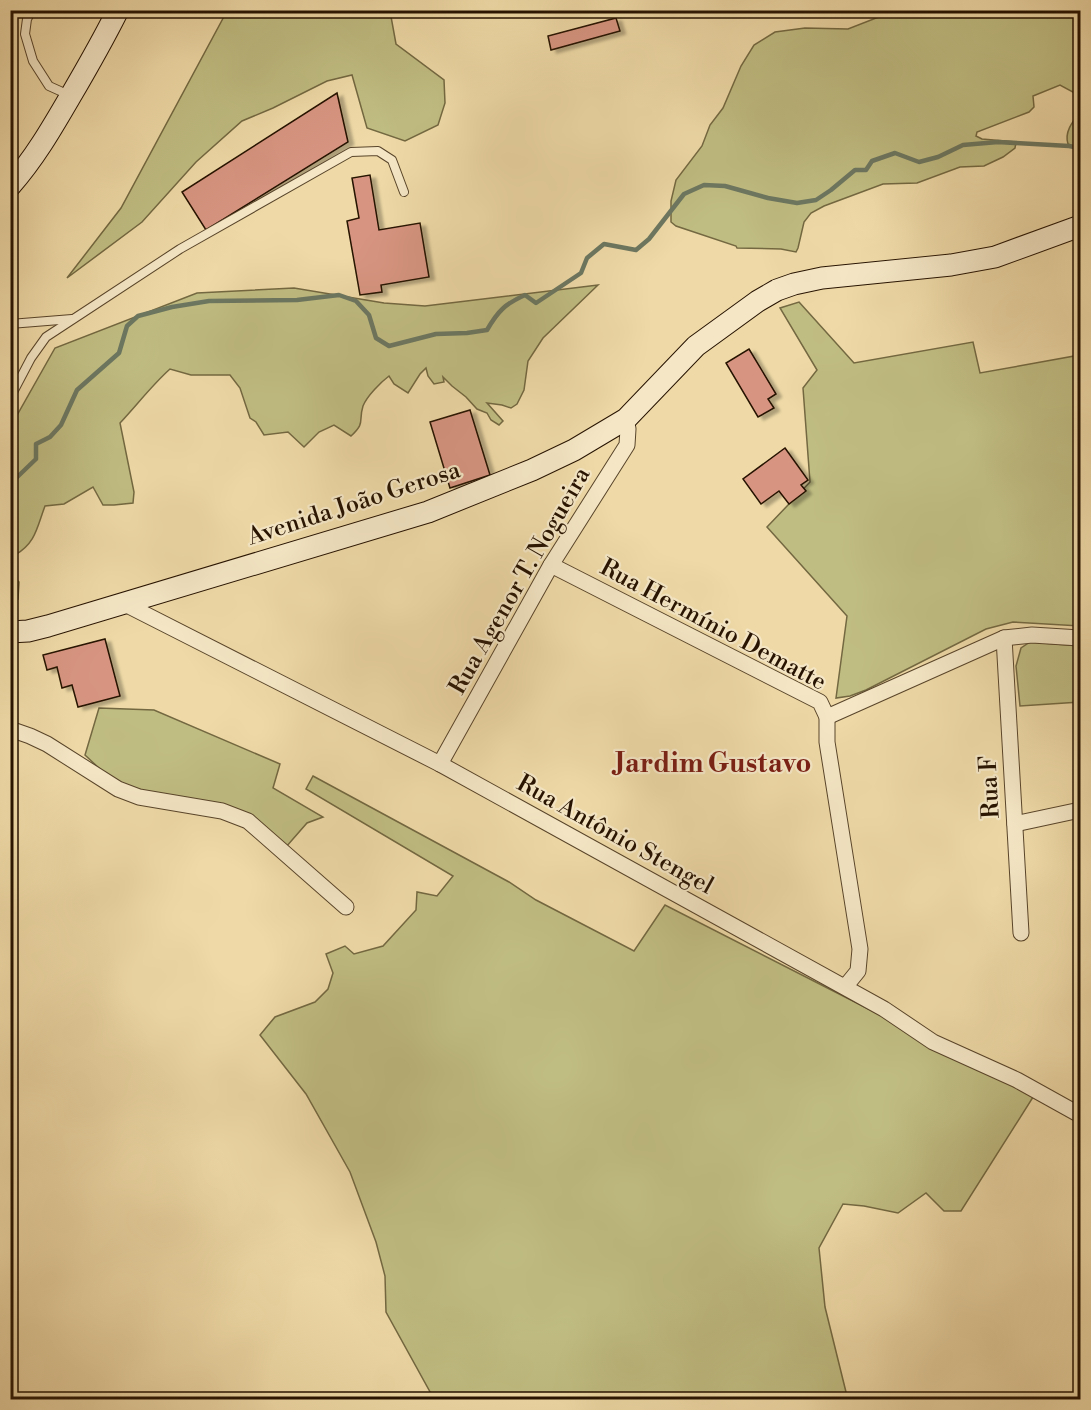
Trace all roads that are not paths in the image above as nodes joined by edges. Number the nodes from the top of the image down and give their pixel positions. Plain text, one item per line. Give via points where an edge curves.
1 (32, 10) edge
2 (118, 10) edge
3 (71, 96) junction
4 (10, 186) edge
5 (404, 192) dead end
6 (1080, 226) edge
7 (73, 319) junction
8 (10, 324) edge
9 (10, 398) edge
10 (626, 419) junction
11 (551, 565) junction
12 (123, 603) junction
13 (10, 632) edge
14 (1005, 638) junction
15 (1080, 638) edge
16 (827, 717) junction
17 (10, 729) edge
18 (440, 764) junction
19 (1080, 810) edge
20 (1015, 824) junction
21 (346, 907) dead end
22 (1021, 933) dead end
23 (845, 987) junction
24 (1080, 1115) edge

1 - 3 lane via 25,34 33,61 49,86
2 - 3 main road
3 - 4 main road via 25,170
5 - 7 lane via 392,160 378,151 351,152 180,249
6 - 10 main road, Avenida João Gerosa via 995,257 822,278 777,290 696,346
7 - 8 lane
7 - 9 lane via 37,348
10 - 11 street, Rua Agenor T. Nogueira via 627,445
10 - 12 main road, Avenida João Gerosa via 553,460 428,512
11 - 16 street, Rua Hermínio Dematte via 820,702
11 - 18 street, Rua Agenor T. Nogueira
12 - 13 main road, Avenida João Gerosa via 27,632
12 - 18 street, Rua Antônio Stengel
14 - 15 street
14 - 16 street
14 - 20 street, Rua F
16 - 23 street, Rua Hermínio Dematte via 827,742 860,949 858,971
17 - 21 street via 47,744 118,789 139,797 222,811 248,821
18 - 23 street, Rua Antônio Stengel
19 - 20 street
20 - 22 street, Rua F
23 - 24 street, Rua Antônio Stengel via 933,1042 1017,1080

